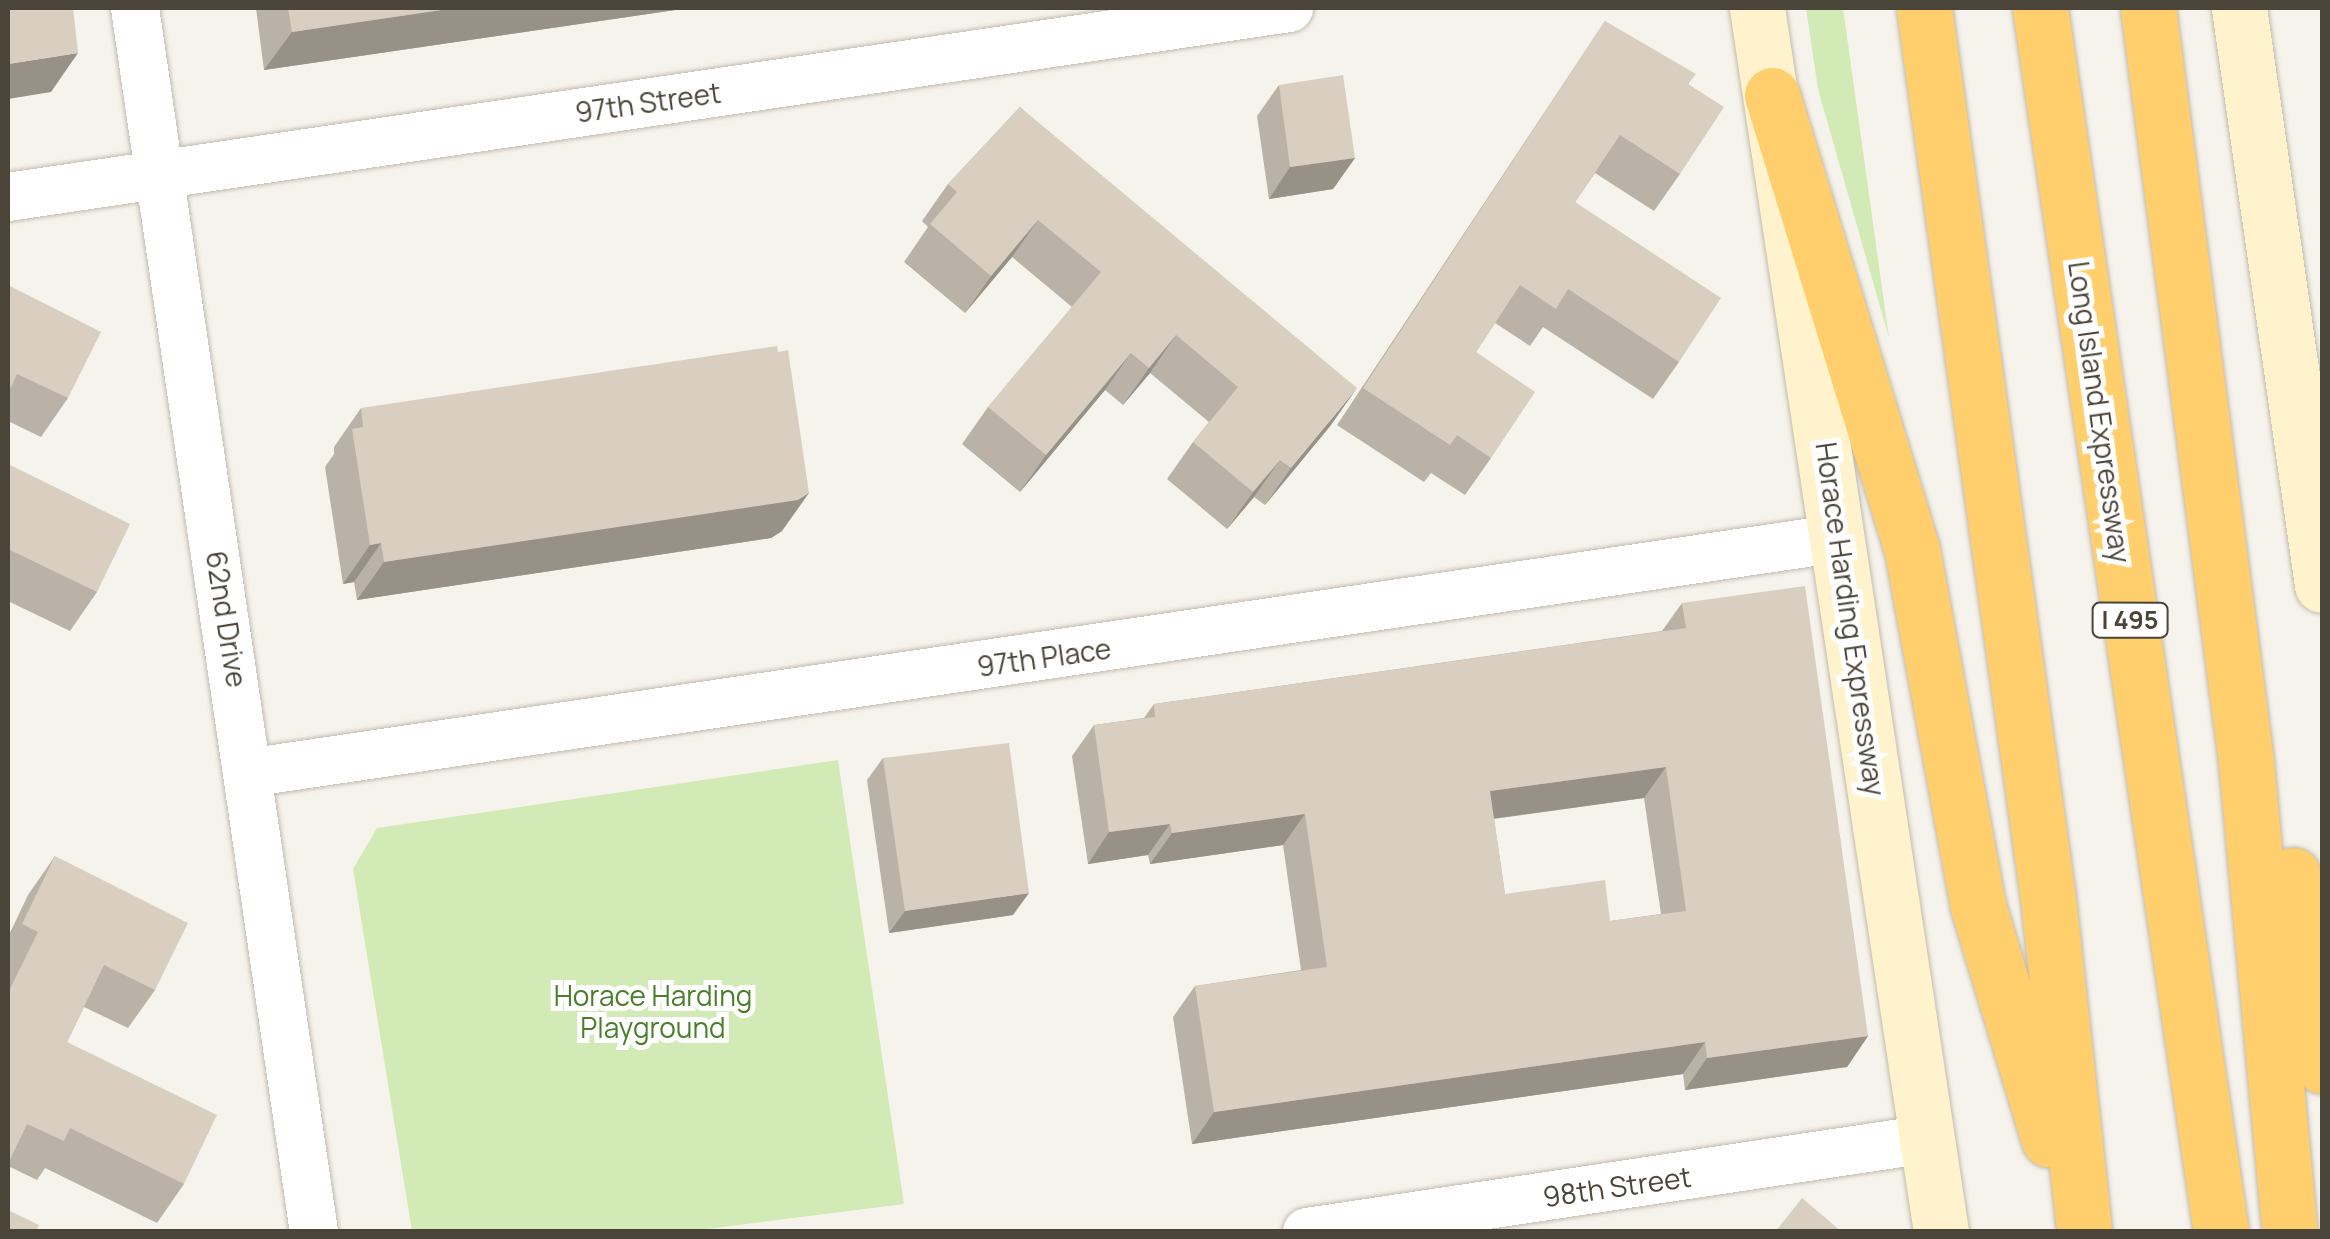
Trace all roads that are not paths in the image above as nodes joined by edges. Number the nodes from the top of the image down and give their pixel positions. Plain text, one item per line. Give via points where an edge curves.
1 (134, 8) edge
2 (1289, 8) edge
3 (1758, 8) edge
4 (1924, 8) edge
5 (2040, 8) edge
6 (2148, 8) edge
7 (2238, 8) edge
8 (1772, 95) junction
9 (159, 174) junction
10 (8, 197) edge
11 (2181, 232) junction
12 (1840, 538) junction
13 (2322, 586) edge
14 (247, 773) junction
15 (2322, 1066) edge
16 (1928, 1139) junction
17 (314, 1232) edge
18 (1307, 1232) edge
19 (1941, 1232) edge
20 (2081, 1232) edge
21 (2221, 1232) edge
22 (2290, 1232) edge

1 - 9 street, 62nd Drive
2 - 9 street, 97th Street
3 - 8 main road, Horace Harding Expressway
4 - 20 highway via 2048,898
5 - 21 highway, Long Island Expressway / I 495
6 - 11 highway
7 - 13 main road
8 - 12 main road, Horace Harding Expressway
8 - 20 highway via 1912,550 1978,906
9 - 10 street, 97th Street
9 - 14 street, 62nd Drive
11 - 15 highway via 2232,482
11 - 22 highway via 2206,490 2246,762
12 - 14 street, 97th Place
12 - 16 main road, Horace Harding Expressway
14 - 17 street, 62nd Drive
16 - 18 street, 98th Street
16 - 19 main road, Horace Harding Expressway

